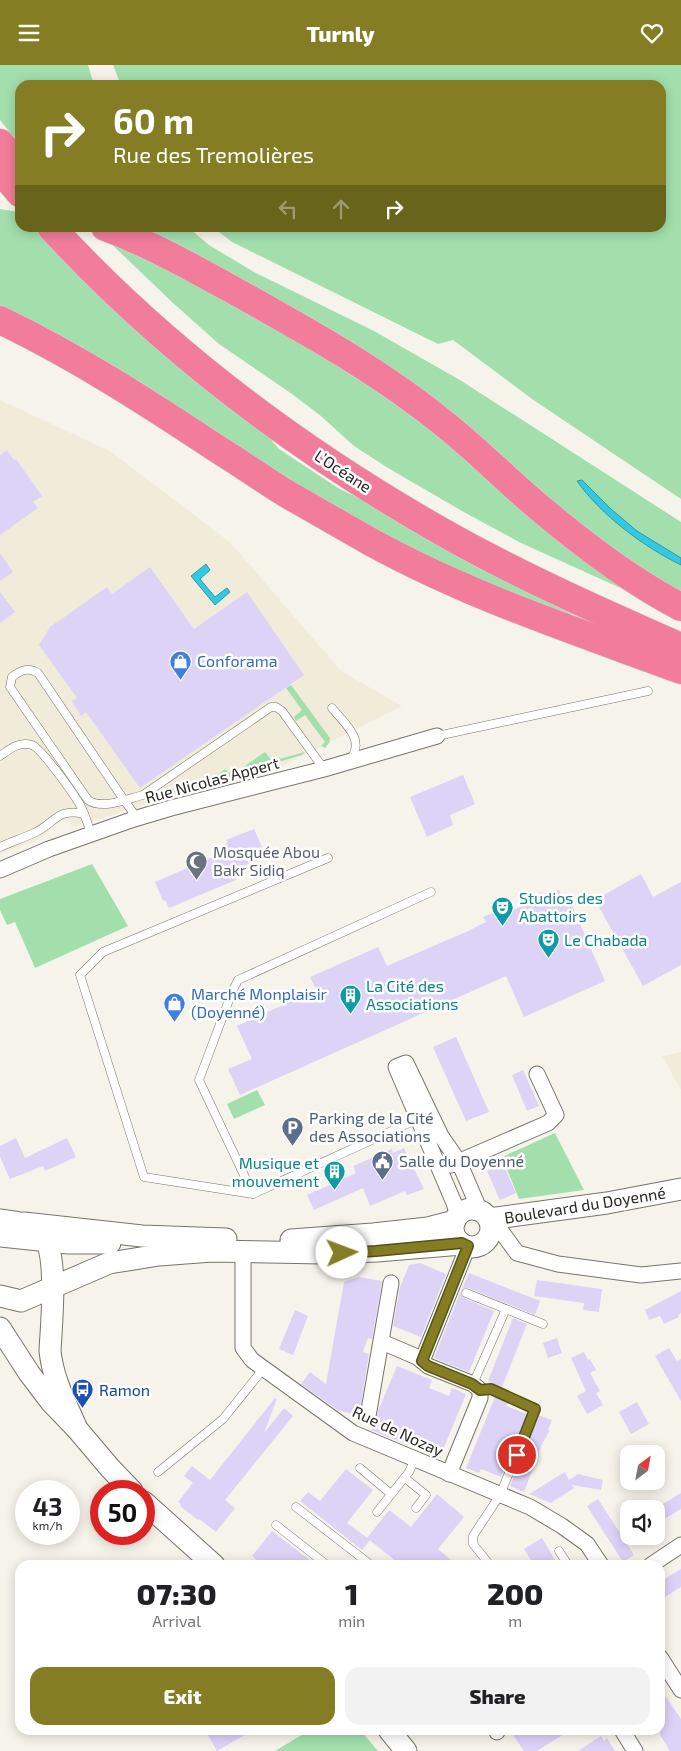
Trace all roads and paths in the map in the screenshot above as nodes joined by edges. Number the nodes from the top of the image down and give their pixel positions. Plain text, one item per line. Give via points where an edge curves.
1 (0, 143) edge
2 (15, 161) edge
3 (0, 170) edge
4 (15, 187) edge
5 (0, 201) edge
6 (15, 203) edge
7 (56, 232) edge
8 (80, 232) edge
9 (117, 232) edge
10 (156, 318) junction
11 (0, 320) edge
12 (681, 607) edge
13 (681, 626) edge
14 (681, 662) edge
15 (648, 691) dead end
16 (332, 708) dead end
17 (437, 736) joint
18 (0, 756) edge
19 (348, 762) junction
20 (324, 769) junction
21 (124, 800) junction
22 (84, 814) junction
23 (134, 819) junction
24 (91, 834) junction
25 (0, 847) edge
26 (328, 858) dead end
27 (0, 870) edge
28 (431, 892) dead end
29 (537, 1074) dead end
30 (425, 1117) junction
31 (459, 1162) junction
32 (440, 1169) junction
33 (681, 1189) edge
34 (253, 1194) junction
35 (681, 1201) edge
36 (456, 1219) junction
37 (24, 1223) junction
38 (490, 1223) junction
39 (2, 1234) edge
40 (142, 1236) junction
41 (297, 1240) junction
42 (48, 1241) junction
43 (465, 1245) junction
44 (243, 1252) junction
45 (681, 1271) edge
46 (391, 1283) dead end
47 (52, 1289) junction
48 (466, 1293) dead end
49 (0, 1296) edge
50 (506, 1309) junction
51 (543, 1324) dead end
52 (0, 1328) edge
53 (382, 1342) junction
54 (422, 1361) junction
55 (264, 1368) junction
56 (476, 1387) junction
57 (368, 1416) dead end
58 (77, 1429) junction
59 (414, 1459) junction
60 (360, 1468) dead end
61 (158, 1472) dead end
62 (449, 1474) junction
63 (405, 1477) junction
64 (121, 1480) edge
65 (392, 1494) junction
66 (500, 1495) junction
67 (296, 1507) dead end
68 (416, 1508) dead end
69 (155, 1512) edge
70 (377, 1512) dead end
71 (276, 1525) dead end
72 (681, 1545) edge
73 (560, 1551) dead end
74 (208, 1560) edge
75 (321, 1560) edge
76 (365, 1560) edge
77 (486, 1560) edge
78 (565, 1560) edge
79 (598, 1560) edge
80 (658, 1560) edge
81 (665, 1665) edge
82 (681, 1689) edge
83 (393, 1735) edge
84 (625, 1735) edge
85 (406, 1751) edge
86 (635, 1751) edge

1 - 2 highway
3 - 4 highway
5 - 6 highway
7 - 10 highway, L’Océane via 92,270
8 - 10 highway, L’Océane
9 - 12 highway via 193,269 386,379 444,423 547,515 600,556
10 - 13 highway, L’Océane via 351,457 411,494 553,569
10 - 14 highway, L’Océane via 228,389 351,477 454,539
11 - 14 highway via 84,364 286,493 421,568 517,609
15 - 17 lane
16 - 19 lane via 353,734 356,743 355,754
17 - 19 street, Rue Nicolas Appert
18 - 22 lane via 13,746 35,746 80,804
19 - 20 street, Rue Nicolas Appert
20 - 21 lane via 282,711 271,707 144,795
20 - 23 street, Rue Nicolas Appert
21 - 21 lane via 38,673 25,669 12,677 10,687 88,799 101,805
21 - 23 lane
22 - 24 lane
22 - 25 lane via 65,813 36,833
23 - 24 street, Rue Nicolas Appert
24 - 27 street, Rue Nicolas Appert
26 - 34 lane via 103,952 80,975 144,1177
28 - 34 lane via 238,980 198,1080
29 - 31 street via 556,1115 548,1123
30 - 31 street
30 - 32 street
30 - 34 lane
31 - 32 street
31 - 38 street
32 - 36 street via 454,1203
33 - 38 main road, Boulevard du Doyenné
35 - 38 main road, Boulevard du Doyenné
36 - 38 main road, Boulevard du Doyenné via 468,1209
36 - 41 main road, Boulevard du Doyenné via 428,1228
36 - 43 main road via 454,1231
37 - 39 main road, Boulevard du Doyenné
37 - 40 main road, Boulevard du Doyenné
37 - 42 main road
38 - 43 main road, Boulevard du Doyenné via 485,1242 474,1247
38 - 45 street via 517,1253 558,1264 641,1275
39 - 42 main road, Boulevard du Doyenné
40 - 41 main road, Boulevard du Doyenné
40 - 42 main road, Boulevard du Doyenné via 107,1244
41 - 44 main road, Boulevard du Doyenné via 277,1245 249,1245
42 - 47 main road
43 - 44 main road, Boulevard du Doyenné via 324,1253
43 - 54 street
44 - 47 main road, Boulevard du Doyenné via 206,1251 122,1260
44 - 55 street, Rue de Nozay via 243,1348
46 - 53 street
47 - 49 main road, Boulevard du Doyenné via 21,1301
47 - 58 main road via 51,1363 60,1393
48 - 50 lane
50 - 51 lane
50 - 56 lane
52 - 58 main road via 51,1402
53 - 54 street
53 - 57 street
54 - 56 street
55 - 59 street, Rue de Nozay via 353,1433
55 - 61 lane via 223,1419
56 - 62 street via 480,1398
56 - 66 lane via 491,1389 535,1409
58 - 64 main road
59 - 62 street, Rue de Nozay
59 - 63 lane
60 - 65 lane
62 - 66 street, Rue de Nozay
63 - 65 lane
63 - 68 lane via 426,1495
65 - 70 lane
66 - 77 lane via 473,1536 473,1544
66 - 79 street, Rue de Nozay via 530,1507 562,1526 587,1544
67 - 76 lane
69 - 74 main road
71 - 75 lane
72 - 80 street
73 - 78 lane
81 - 82 street
83 - 85 main road
84 - 86 street

